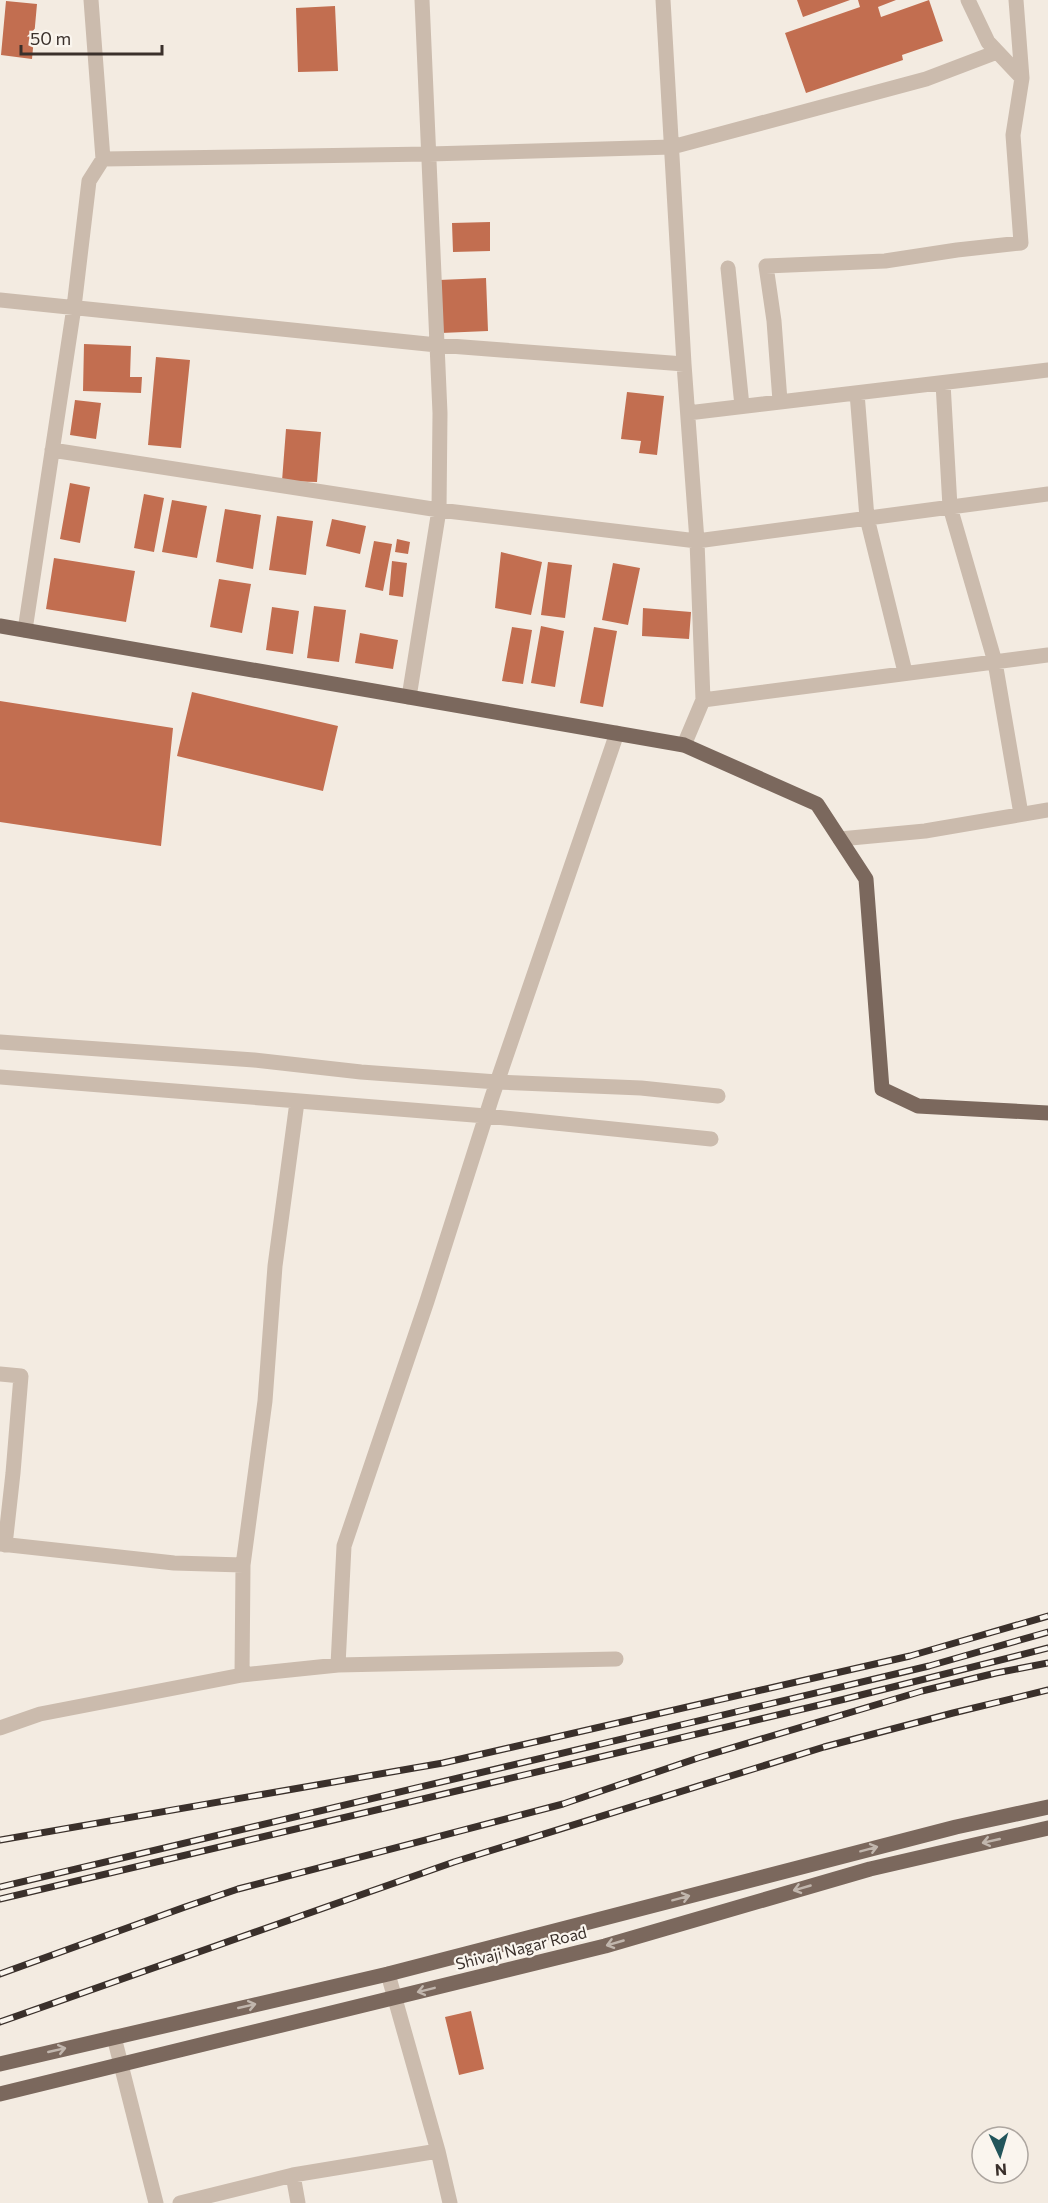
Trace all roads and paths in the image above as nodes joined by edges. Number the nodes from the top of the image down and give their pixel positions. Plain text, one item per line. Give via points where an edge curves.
1 (90, 0) edge
2 (422, 0) edge
3 (663, 0) edge
4 (968, 0) edge
5 (1016, 0) edge
6 (997, 52) junction
7 (1022, 78) junction
8 (672, 147) junction
9 (429, 154) junction
10 (103, 159) junction
11 (728, 268) dead end
12 (0, 300) edge
13 (74, 307) junction
14 (437, 345) junction
15 (684, 364) junction
16 (1048, 369) edge
17 (943, 383) junction
18 (857, 393) junction
19 (780, 401) junction
20 (742, 406) junction
21 (688, 412) junction
22 (52, 450) junction
23 (1048, 494) edge
24 (950, 507) junction
25 (439, 510) junction
26 (867, 518) junction
27 (697, 541) junction
28 (0, 626) edge
29 (25, 630) junction
30 (1048, 656) edge
31 (995, 662) junction
32 (905, 672) junction
33 (409, 697) junction
34 (703, 700) junction
35 (617, 733) junction
36 (684, 745) junction
37 (1048, 810) edge
38 (1021, 814) junction
39 (840, 839) junction
40 (0, 1042) edge
41 (0, 1077) edge
42 (497, 1082) junction
43 (718, 1096) dead end
44 (297, 1102) junction
45 (1048, 1113) edge
46 (486, 1116) junction
47 (711, 1139) dead end
48 (0, 1374) edge
49 (2, 1545) edge
50 (243, 1565) junction
51 (616, 1659) dead end
52 (338, 1665) junction
53 (242, 1675) junction
54 (0, 1728) edge
55 (1048, 1807) edge
56 (1048, 1828) edge
57 (388, 1974) junction
58 (395, 1998) junction
59 (114, 2037) junction
60 (0, 2064) edge
61 (121, 2064) junction
62 (0, 2094) edge
63 (438, 2151) junction
64 (293, 2175) junction
65 (156, 2203) edge
66 (180, 2203) edge
67 (298, 2203) edge
68 (450, 2203) edge

1 - 10 street
2 - 9 street
3 - 8 street
4 - 6 street
5 - 7 street
6 - 7 street
6 - 8 street via 926,79
7 - 19 street via 1013,135 1021,243 885,261 766,266
8 - 9 street
8 - 15 street
9 - 10 street
9 - 14 street
10 - 13 street via 89,180
11 - 20 street
12 - 13 street
13 - 14 street
13 - 22 street
14 - 15 street
14 - 25 street
15 - 21 street
16 - 17 street
17 - 18 street
17 - 24 street
18 - 19 street
18 - 26 street
19 - 20 street
20 - 21 street
21 - 27 street
22 - 25 street
22 - 29 street
23 - 24 street
24 - 26 street
24 - 31 street
25 - 27 street
25 - 33 street
26 - 27 street
26 - 32 street
27 - 34 street
28 - 29 main road
29 - 33 main road
30 - 31 street
31 - 32 street
31 - 38 street
32 - 34 street
33 - 35 main road
34 - 36 street
35 - 36 main road
35 - 42 street
36 - 39 main road via 818,804
37 - 38 street
38 - 39 street via 925,831
39 - 45 main road via 866,879 882,1089 918,1107
40 - 42 street
41 - 44 street
42 - 43 street via 641,1088
42 - 46 street
44 - 46 street
44 - 50 street
46 - 47 street
46 - 52 street via 344,1546
48 - 49 street via 21,1376
49 - 50 street via 174,1563
50 - 53 street
51 - 52 street
52 - 53 street
53 - 54 street via 40,1714
57 -> 55 main road, Shivaji Nagar Road via 956,1827
56 -> 58 main road, Shivaji Nagar Road via 870,1869 605,1946
57 - 58 street
59 -> 57 main road, Shivaji Nagar Road
58 - 61 main road, Shivaji Nagar Road
58 - 63 street
60 -> 59 main road, Shivaji Nagar Road
59 - 61 street
61 - 62 main road, Shivaji Nagar Road
61 - 65 street
63 - 64 street
63 - 68 street
64 - 66 street
64 - 67 street

